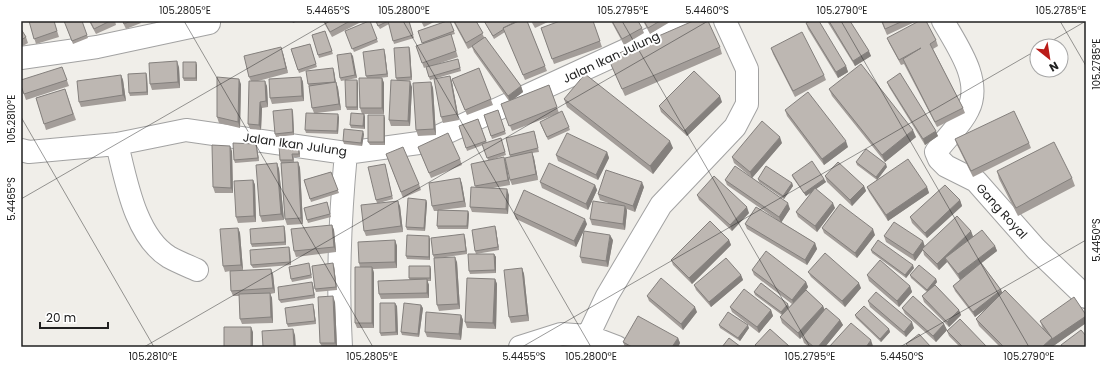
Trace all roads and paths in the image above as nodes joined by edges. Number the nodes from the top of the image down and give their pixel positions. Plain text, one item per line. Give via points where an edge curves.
1 (687, 21) edge
2 (725, 21) edge
3 (944, 21) edge
4 (209, 23) dead end
5 (21, 58) edge
6 (117, 144) junction
7 (21, 150) edge
8 (346, 153) junction
9 (197, 270) dead end
10 (1086, 297) edge
11 (588, 336) junction
12 (341, 347) edge
13 (520, 347) edge
14 (617, 347) edge

1 - 8 street, Jalan Ikan Julung via 426,142
2 - 11 street via 747,69 747,104 735,127 661,206 607,296
3 - 10 street, Gang Royal via 971,76 972,101 936,152 938,159 946,166 976,181 1036,249
4 - 5 street via 97,47
6 - 7 street, Jalan Ikan Julung via 28,152
6 - 8 street, Jalan Ikan Julung via 186,130
6 - 9 street via 131,204 148,236 168,256
8 - 12 street via 339,311
11 - 13 street via 561,334
11 - 14 street

